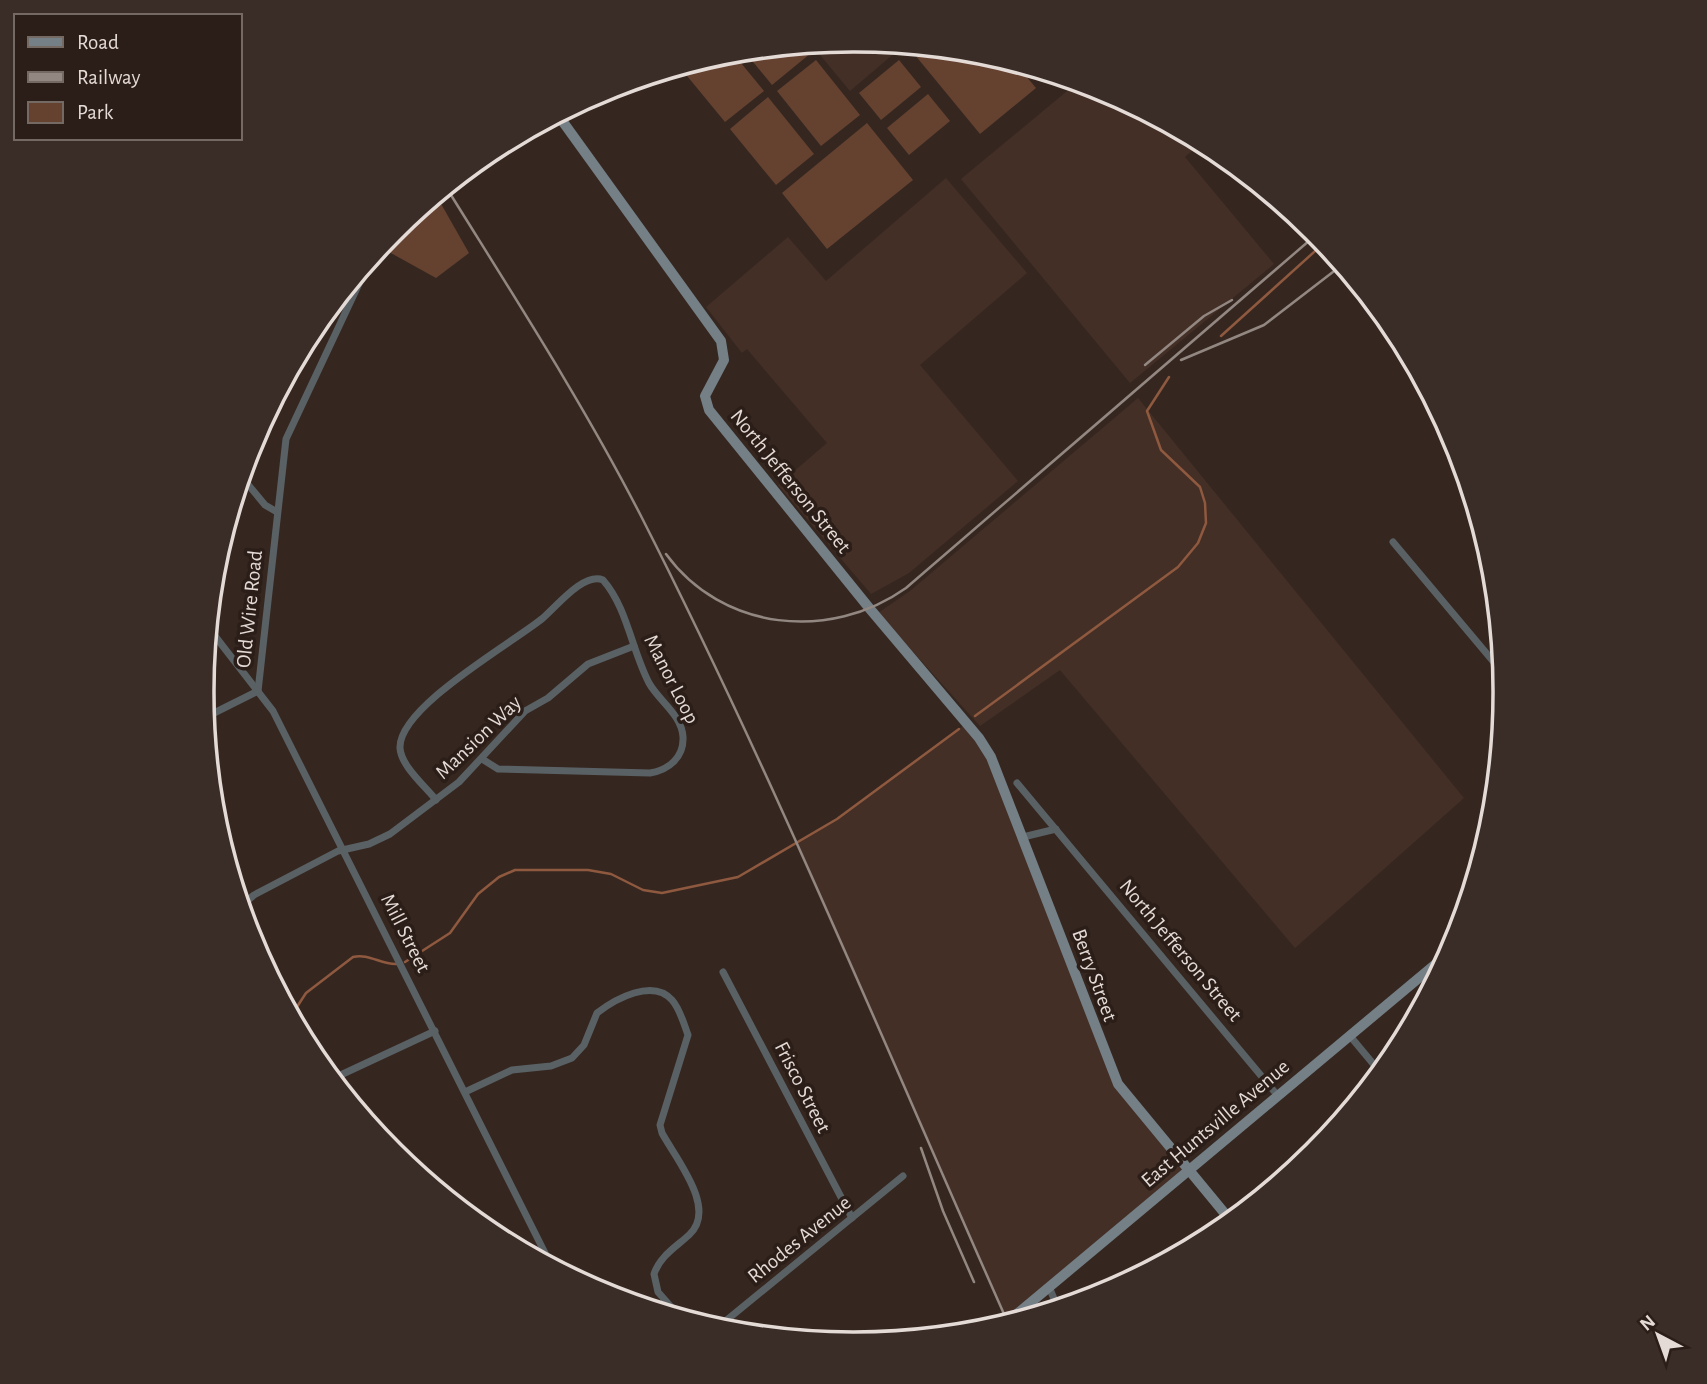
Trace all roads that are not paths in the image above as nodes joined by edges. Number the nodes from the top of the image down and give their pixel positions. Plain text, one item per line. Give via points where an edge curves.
1 (563, 122) edge
2 (356, 291) edge
3 (248, 485) edge
4 (277, 512) junction
5 (1393, 541) dead end
6 (216, 638) edge
7 (634, 646) junction
8 (1492, 660) edge
9 (258, 691) junction
10 (214, 713) edge
11 (963, 718) joint
12 (482, 759) junction
13 (1017, 783) dead end
14 (436, 800) junction
15 (1056, 829) junction
16 (1023, 836) junction
17 (344, 849) junction
18 (249, 900) edge
19 (1430, 969) edge
20 (723, 972) dead end
21 (435, 1031) junction
22 (1350, 1036) junction
23 (1373, 1064) edge
24 (341, 1075) edge
25 (465, 1092) junction
26 (1278, 1096) junction
27 (1188, 1171) junction
28 (903, 1176) dead end
29 (1224, 1213) edge
30 (852, 1218) junction
31 (545, 1252) edge
32 (1049, 1287) junction
33 (1054, 1299) edge
34 (669, 1304) edge
35 (1023, 1309) edge
36 (728, 1319) edge

1 - 11 street, North Jefferson Street via 721,341 724,360 705,396 709,410
2 - 4 street, Old Wire Road via 289,426
3 - 4 street
4 - 9 street, Old Wire Road
5 - 8 street
6 - 9 street, Mill Street
7 - 12 street, Mansion Way via 578,670 548,698 525,711
7 - 12 street, Manor Loop via 649,682 682,731 679,756 666,768 650,773 508,770
7 - 14 street, Manor Loop via 607,584 600,578 588,580 540,621 471,666 440,693 402,738 405,762
9 - 10 street
9 - 17 street, Mill Street via 273,711
11 - 16 street, Berry Street via 991,757
12 - 14 street, Mansion Way
13 - 15 street, North Jefferson Street
14 - 17 street, Mansion Way via 381,839
15 - 16 street
15 - 26 street, North Jefferson Street
16 - 27 street, Berry Street via 1118,1084
17 - 18 street, Mansion Way
17 - 21 street, Mill Street
19 - 22 street, East Huntsville Avenue
20 - 30 street, Frisco Street
21 - 24 street
21 - 25 street, Mill Street
22 - 23 street
22 - 26 street, East Huntsville Avenue
25 - 31 street, Mill Street
25 - 34 street via 512,1070 551,1066 572,1058 584,1045 597,1013 641,991 657,991 671,998 688,1035 660,1125 697,1198 700,1216 692,1232 662,1258 654,1274 658,1292
26 - 27 street, East Huntsville Avenue
27 - 29 street, Berry Street
27 - 32 street, East Huntsville Avenue
28 - 30 street, Rhodes Avenue
30 - 36 street, Rhodes Avenue
32 - 33 street
32 - 35 street, East Huntsville Avenue

